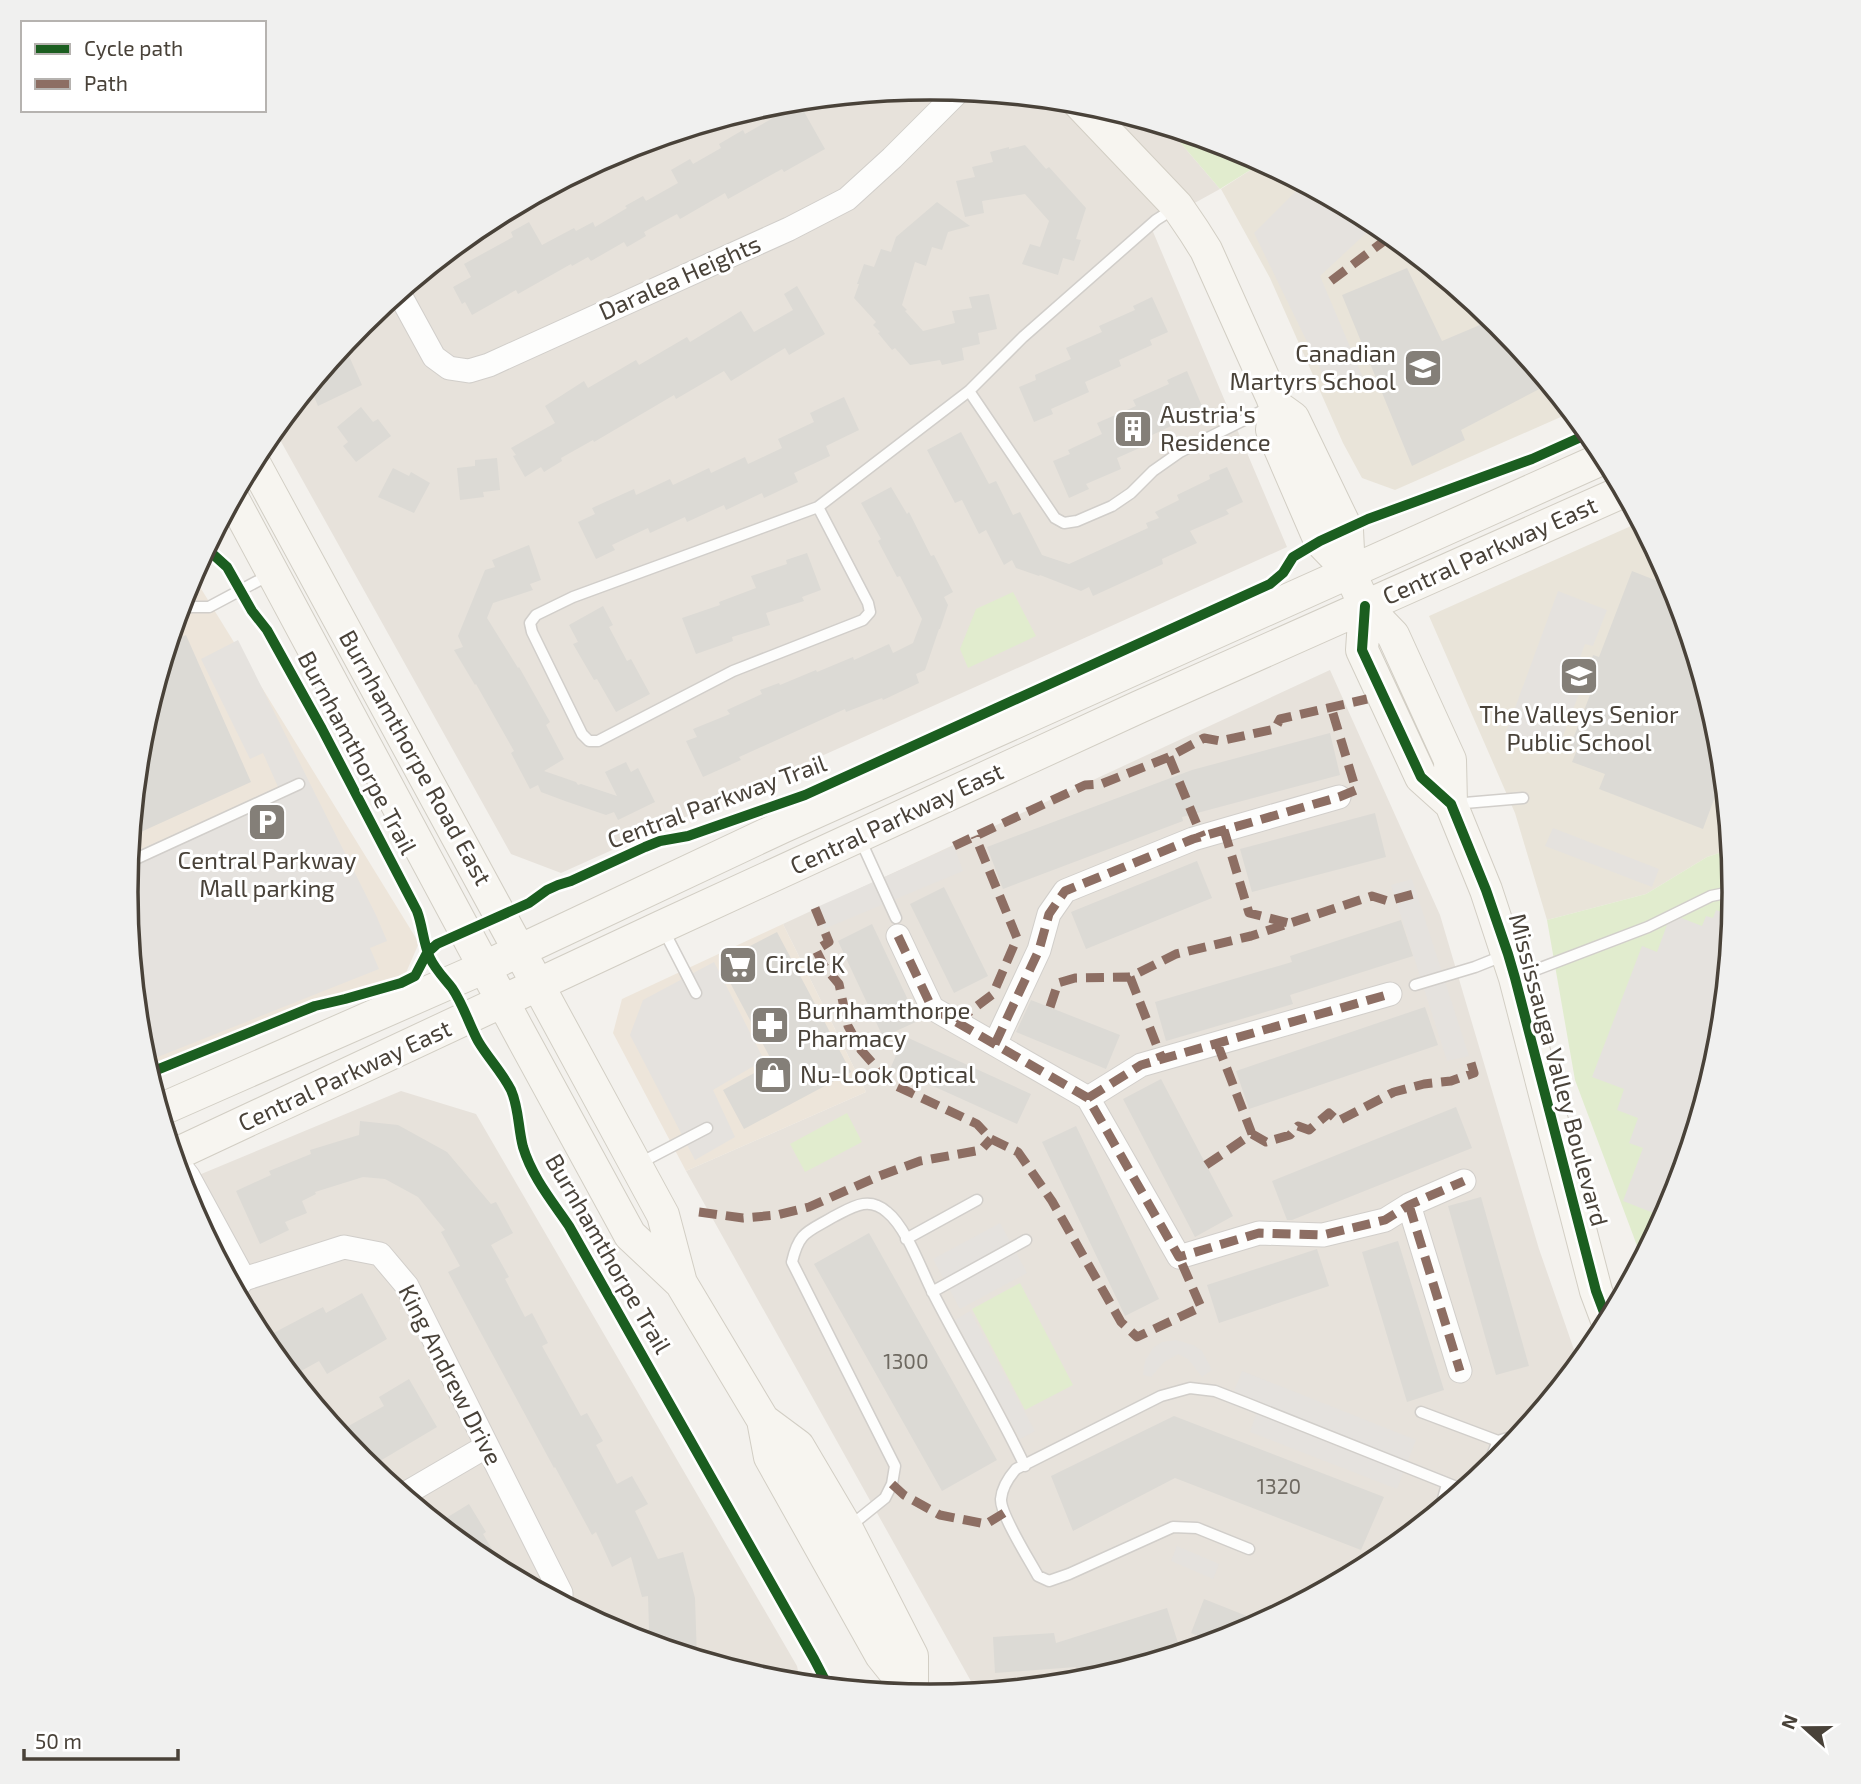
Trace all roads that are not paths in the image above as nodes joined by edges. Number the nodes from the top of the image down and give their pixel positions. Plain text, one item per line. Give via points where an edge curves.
1 (949, 100) edge
2 (1092, 117) edge
3 (1177, 206) junction
4 (403, 301) edge
5 (969, 391) junction
6 (1275, 405) junction
7 (1595, 462) edge
8 (259, 472) edge
9 (1616, 495) edge
10 (818, 507) junction
11 (238, 508) edge
12 (1349, 571) junction
13 (273, 573) junction
14 (1366, 606) junction
15 (192, 607) edge
16 (299, 784) dead end
17 (1339, 797) dead end
18 (1523, 798) dead end
19 (1451, 804) junction
20 (859, 837) junction
21 (139, 857) edge
22 (1723, 894) edge
23 (661, 926) junction
24 (897, 927) joint
25 (519, 950) junction
26 (1512, 966) junction
27 (485, 967) junction
28 (538, 984) junction
29 (1415, 985) dead end
30 (696, 993) dead end
31 (1390, 994) dead end
32 (503, 1002) junction
33 (995, 1044) junction
34 (1088, 1098) junction
35 (168, 1107) edge
36 (706, 1128) dead end
37 (182, 1153) edge
38 (636, 1165) junction
39 (1464, 1181) dead end
40 (977, 1200) dead end
41 (1409, 1205) junction
42 (906, 1239) junction
43 (1026, 1240) dead end
44 (242, 1283) edge
45 (681, 1283) junction
46 (932, 1292) junction
47 (1603, 1310) edge
48 (1460, 1371) dead end
49 (1421, 1412) dead end
50 (763, 1420) junction
51 (1502, 1440) edge
52 (1498, 1441) junction
53 (487, 1446) junction
54 (1496, 1447) edge
55 (1026, 1466) junction
56 (1447, 1484) junction
57 (1454, 1487) edge
58 (411, 1490) edge
59 (1444, 1496) edge
60 (847, 1529) junction
61 (1249, 1549) dead end
62 (561, 1593) edge
63 (904, 1683) edge
64 (913, 1684) edge

1 - 4 street, Daralea Heights via 846,200 489,365 469,371 449,368 434,357
2 - 3 street
3 - 5 lane via 1023,337
3 - 6 street via 1206,250
5 - 6 lane via 1055,518 1064,523 1112,506 1180,452
5 - 10 lane
6 - 12 street via 1293,418 1347,530
7 - 12 street, Central Parkway East
8 - 25 street, Burnhamthorpe Road East
9 - 14 street, Central Parkway East
10 - 10 lane via 573,597 536,615 530,623 532,632 582,734 589,741 598,741 733,671 863,620 870,612 868,603
11 - 13 street, Burnhamthorpe Road East
12 - 14 street
12 - 25 street, Central Parkway East
13 - 15 lane via 209,607
13 - 27 street, Burnhamthorpe Road East
14 - 19 street, Mississauga Valley Boulevard via 1362,650 1421,777
14 - 20 street, Central Parkway East
16 - 21 lane
17 - 33 street via 1193,839 1065,891 1049,914 1039,950
18 - 19 lane
19 - 26 street, Mississauga Valley Boulevard
20 - 23 street, Central Parkway East
20 - 24 lane
22 - 26 lane via 1647,927
23 - 28 street, Central Parkway East
23 - 30 lane
24 - 33 street via 932,1008
25 - 27 street, Central Parkway East
25 - 28 street, Burnhamthorpe Road East
26 - 29 lane via 1475,967
26 - 47 street, Mississauga Valley Boulevard
27 - 32 street, Burnhamthorpe Road East
27 - 35 street, Central Parkway East
28 - 32 street, Central Parkway East
28 - 38 street, Burnhamthorpe Road East
31 - 34 street via 1141,1065
32 - 37 street, Central Parkway East
32 - 45 street, Burnhamthorpe Road East via 630,1235
33 - 34 street
34 - 41 street via 1179,1257 1259,1233 1323,1235 1385,1220
36 - 38 lane
38 - 45 street, Burnhamthorpe Road East via 663,1215
39 - 41 street
40 - 42 lane
41 - 48 street
42 - 46 lane
42 - 60 lane via 887,1211 857,1204 805,1233 796,1243 792,1262 895,1466 885,1498
43 - 46 lane
44 - 53 street, King Andrew Drive via 344,1247 380,1254 407,1286
45 - 50 street, Burnhamthorpe Road East
46 - 55 lane
49 - 52 lane
50 - 60 street, Burnhamthorpe Road East via 798,1446
50 - 63 street, Burnhamthorpe Road East via 770,1457 881,1655
51 - 52 lane
52 - 54 lane
53 - 58 street
53 - 62 street, King Andrew Drive
55 - 56 lane via 1161,1396 1190,1388 1224,1394
55 - 61 lane via 1011,1474 1000,1500 1038,1576 1049,1581 1173,1527 1196,1528
56 - 57 lane
56 - 59 lane
60 - 64 street, Burnhamthorpe Road East via 912,1656

